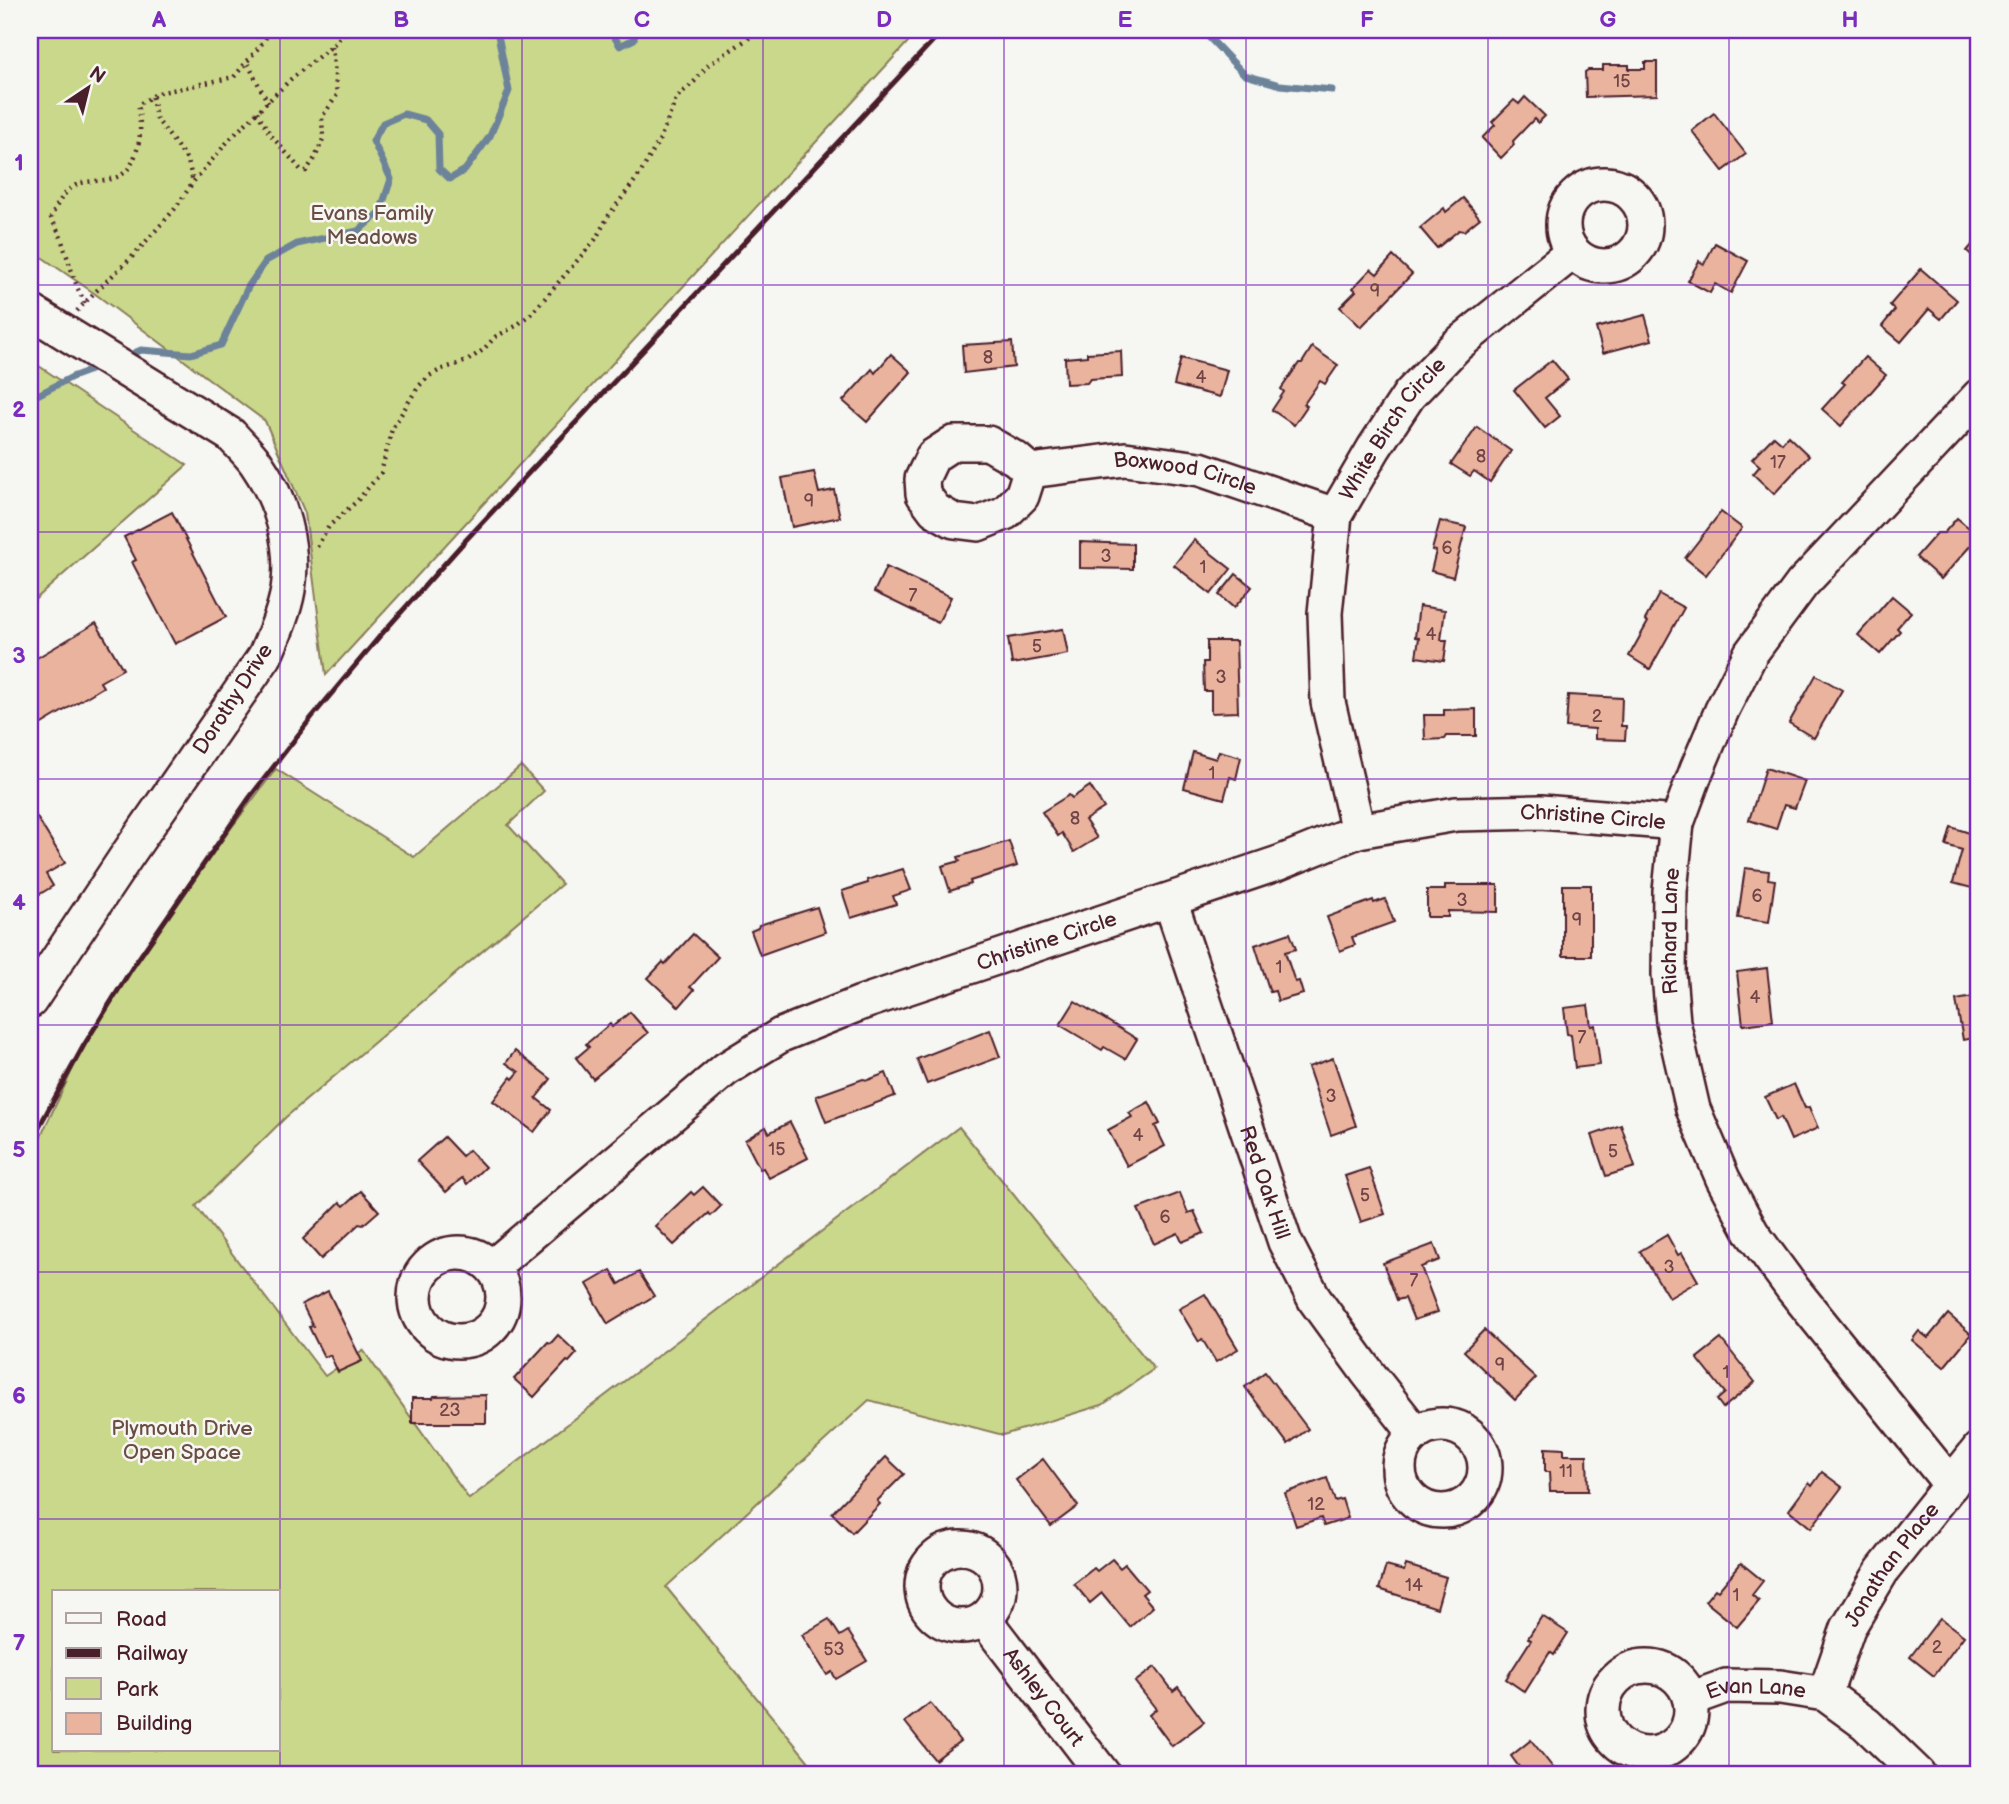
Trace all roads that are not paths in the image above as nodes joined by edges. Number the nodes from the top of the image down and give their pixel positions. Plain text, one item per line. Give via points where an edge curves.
1 (1573, 252) dead end
2 (30, 311) edge
3 (1979, 396) edge
4 (1030, 471) dead end
5 (1335, 515) junction
6 (1678, 823) junction
7 (1358, 831) junction
8 (1170, 900) junction
9 (30, 1001) edge
10 (492, 1267) dead end
11 (1416, 1434) dead end
12 (1979, 1449) edge
13 (1951, 1485) junction
14 (984, 1619) dead end
15 (1825, 1694) junction
16 (1690, 1699) dead end
17 (1103, 1774) edge
18 (1918, 1774) edge

1 - 5 street, White Birch Circle via 1457,345 1409,395
2 - 9 street, Dorothy Drive via 231,435 255,460 275,493 289,555 288,589 265,656
3 - 6 street, Richard Lane via 1802,584 1751,653 1722,710
4 - 5 street, Boxwood Circle via 1125,459 1200,469
5 - 7 street, White Birch Circle via 1325,613 1328,702
6 - 7 street, Christine Circle via 1541,812 1468,813
6 - 13 street, Richard Lane via 1670,891 1669,974 1673,1022 1693,1109 1752,1233
7 - 8 street, Christine Circle
8 - 10 street, Christine Circle via 860,1003 781,1035 726,1069
8 - 11 street, Red Oak Hill via 1285,1242 1315,1300
12 - 13 street, Jonathan Place
13 - 15 street, Jonathan Place via 1868,1594 1848,1628
14 - 17 street, Ashley Court
15 - 16 street, Evan Lane via 1726,1686
15 - 18 street, Evan Lane via 1866,1724

